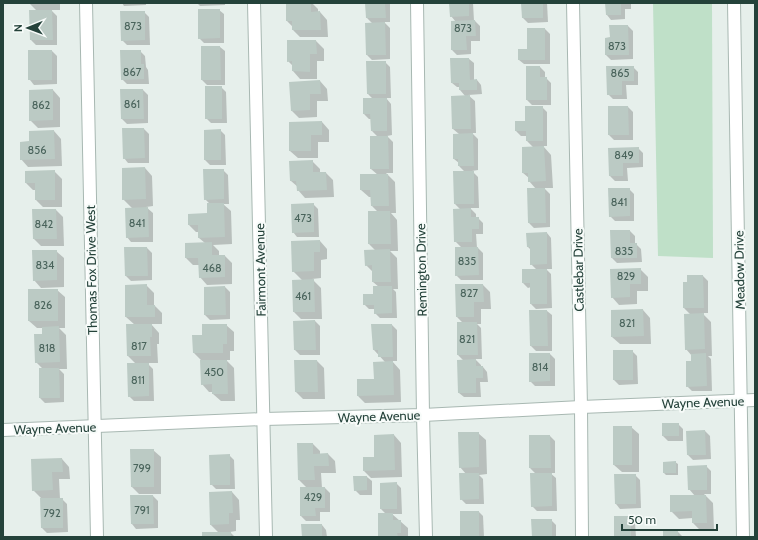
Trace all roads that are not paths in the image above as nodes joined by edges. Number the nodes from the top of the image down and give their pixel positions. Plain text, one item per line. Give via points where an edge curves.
1 (86, 3) edge
2 (254, 3) edge
3 (417, 3) edge
4 (573, 3) edge
5 (734, 3) edge
6 (755, 400) edge
7 (741, 401) junction
8 (581, 407) junction
9 (423, 415) junction
10 (264, 419) junction
11 (94, 426) junction
12 (3, 430) edge
13 (97, 537) edge
14 (266, 537) edge
15 (426, 537) edge
16 (582, 537) edge
17 (743, 537) edge

1 - 11 street, Thomas Fox Drive West
2 - 10 street, Fairmont Avenue
3 - 9 street, Remington Drive
4 - 8 street, Castlebar Drive
5 - 7 street, Meadow Drive
6 - 7 street, Wayne Avenue
7 - 8 street, Wayne Avenue
7 - 17 street, Meadow Drive
8 - 9 street, Wayne Avenue
8 - 16 street, Castlebar Drive
9 - 10 street, Wayne Avenue
9 - 15 street, Remington Drive
10 - 11 street, Wayne Avenue
10 - 14 street, Fairmont Avenue
11 - 12 street, Wayne Avenue
11 - 13 street, Thomas Fox Drive West

